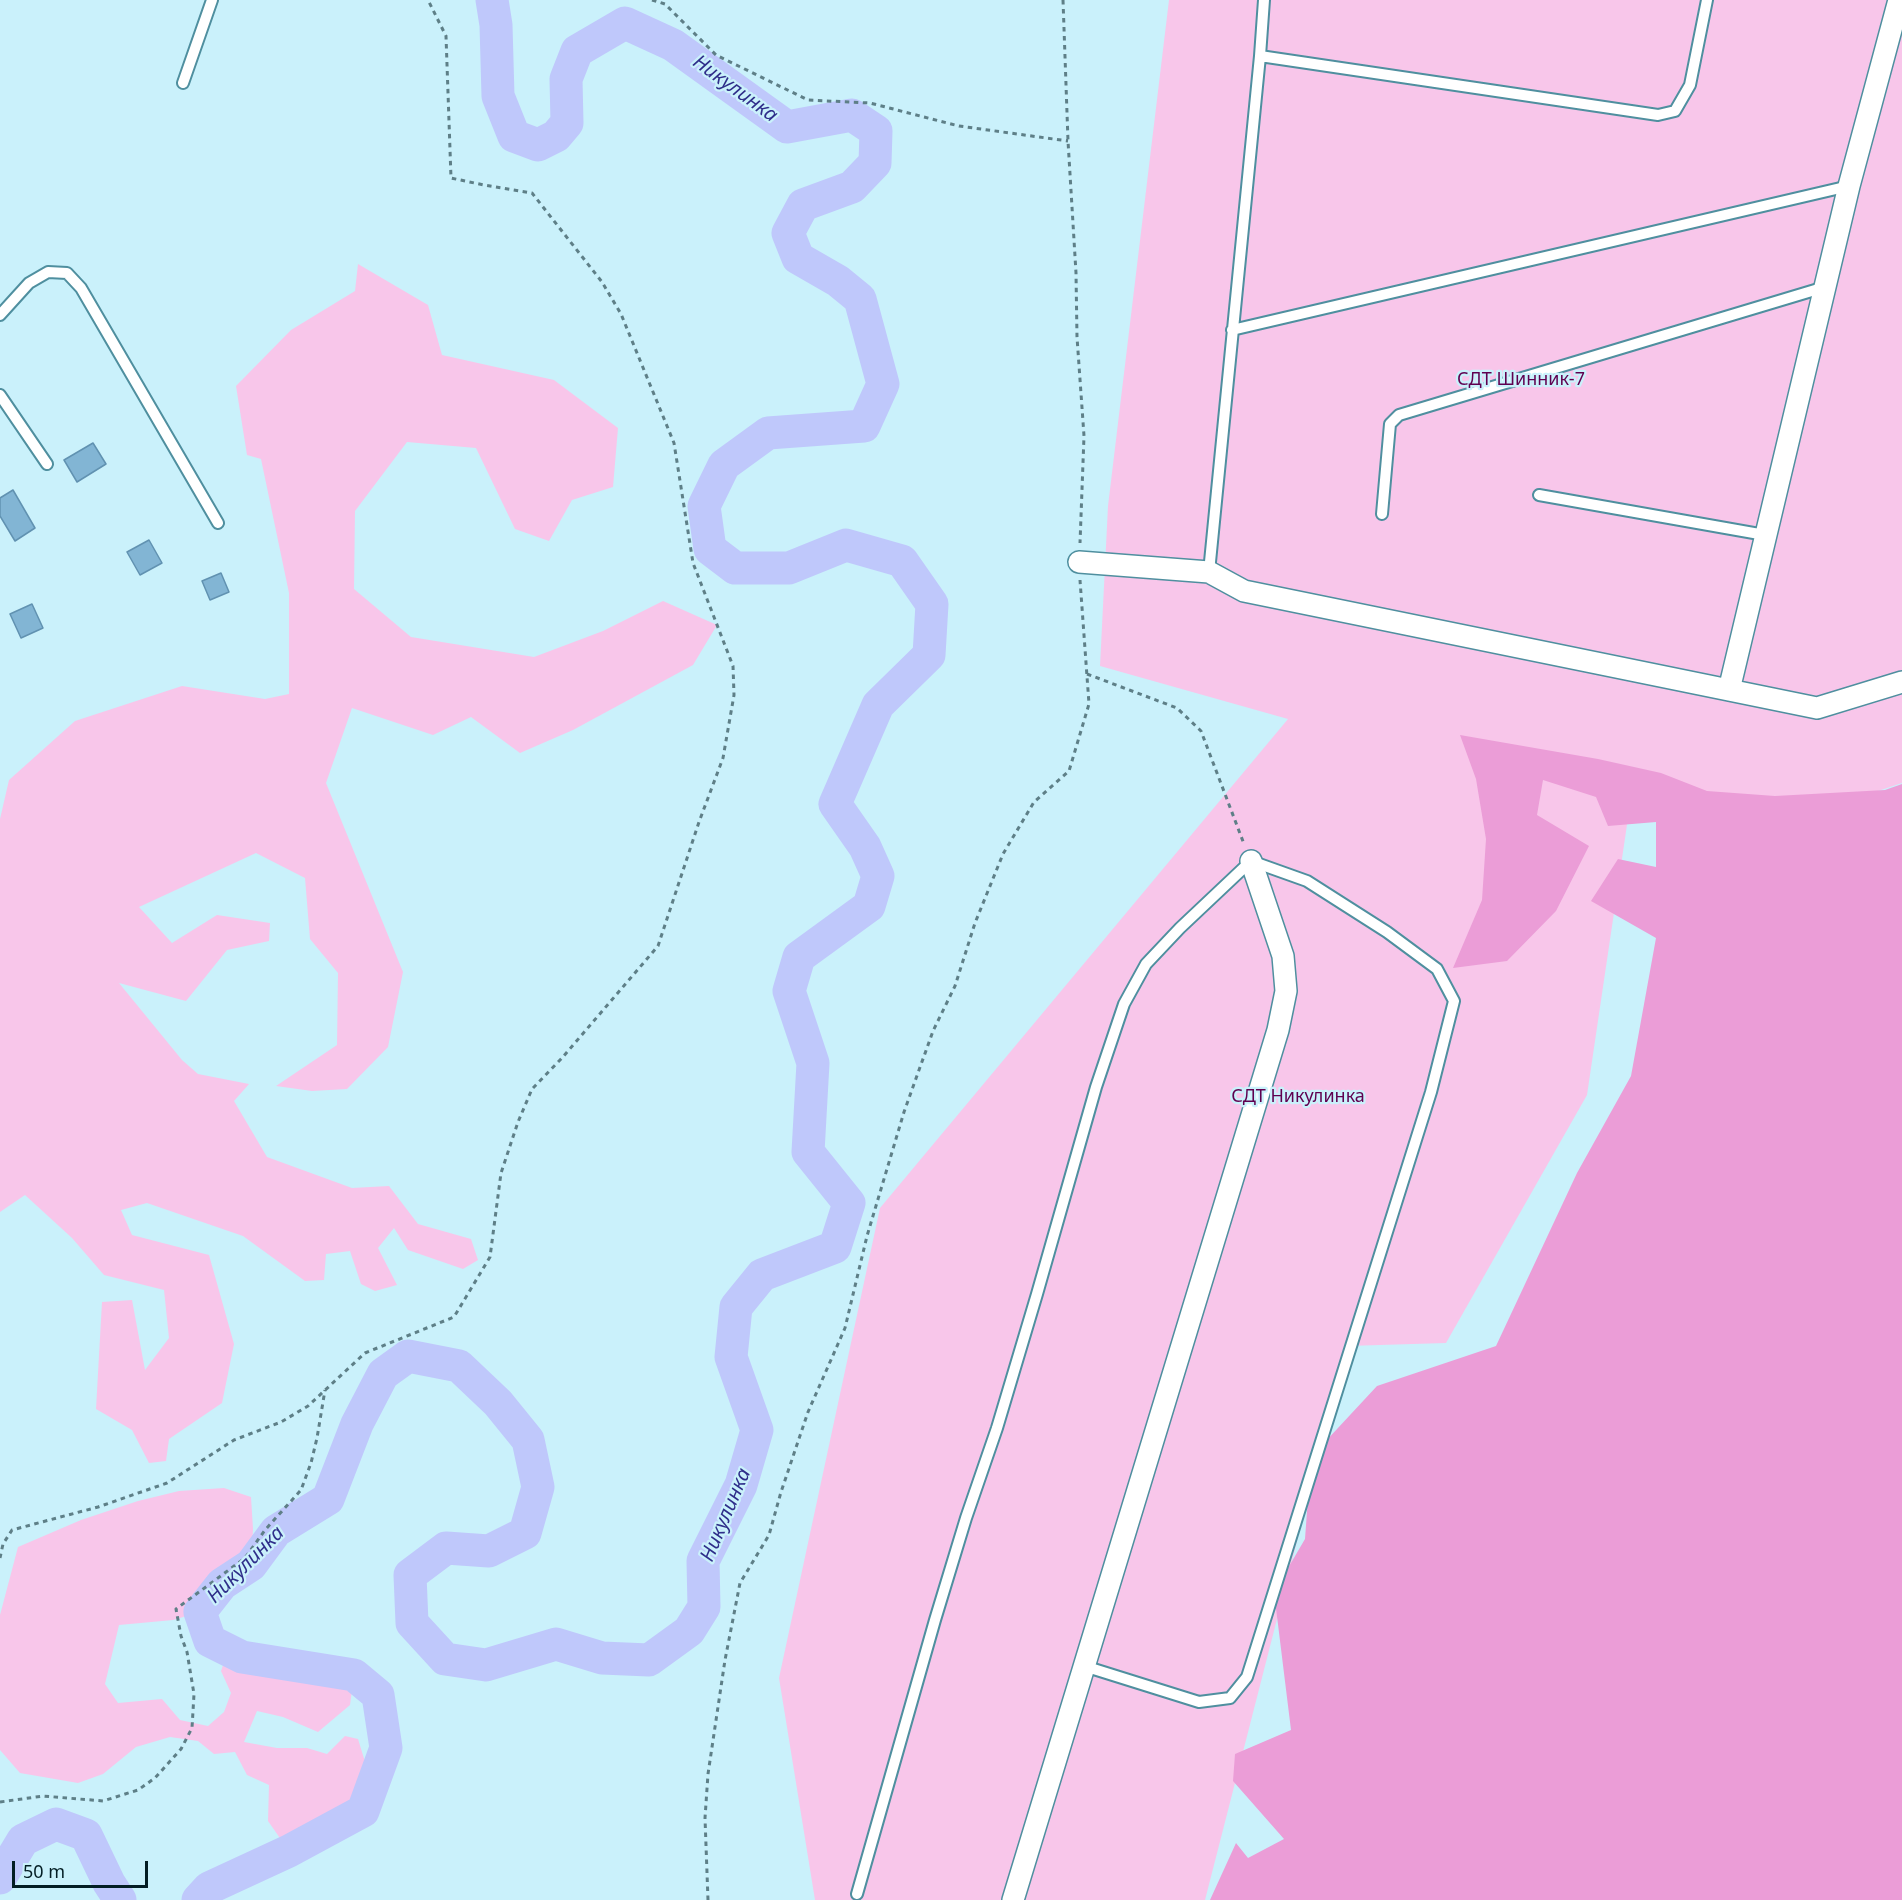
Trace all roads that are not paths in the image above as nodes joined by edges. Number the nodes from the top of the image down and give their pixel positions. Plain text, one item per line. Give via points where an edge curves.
1 (212, 0) edge
2 (1264, 0) edge
3 (1707, 0) edge
4 (1899, 0) edge
5 (1260, 56) junction
6 (183, 83) dead end
7 (1850, 186) junction
8 (1825, 287) junction
9 (0, 315) edge
10 (1232, 330) junction
11 (0, 395) edge
12 (47, 464) dead end
13 (1539, 495) dead end
14 (1382, 514) dead end
15 (218, 523) dead end
16 (1765, 535) junction
17 (1079, 562) road end
18 (1209, 572) junction
19 (1902, 682) edge
20 (1729, 690) junction
21 (1251, 861) junction
22 (1084, 1666) junction
23 (857, 1893) dead end
24 (1013, 1900) edge

1 - 6 lane
2 - 5 lane
3 - 5 lane via 1690,85 1675,111 1658,115
4 - 7 street
5 - 10 lane
7 - 8 street
7 - 10 lane
8 - 14 lane via 1399,416 1390,424
8 - 16 street
9 - 15 lane via 29,283 48,272 67,273 81,288
10 - 18 lane
11 - 12 lane
13 - 16 lane
16 - 20 street
17 - 18 street
18 - 20 street via 1244,591
19 - 20 street via 1817,708
21 - 22 street via 1283,956 1286,991 1278,1030
21 - 22 lane via 1307,881 1388,932 1437,969 1454,1001 1431,1092 1247,1677 1230,1698 1199,1702
21 - 23 lane via 1146,964 1124,1004 935,1620
22 - 24 street

